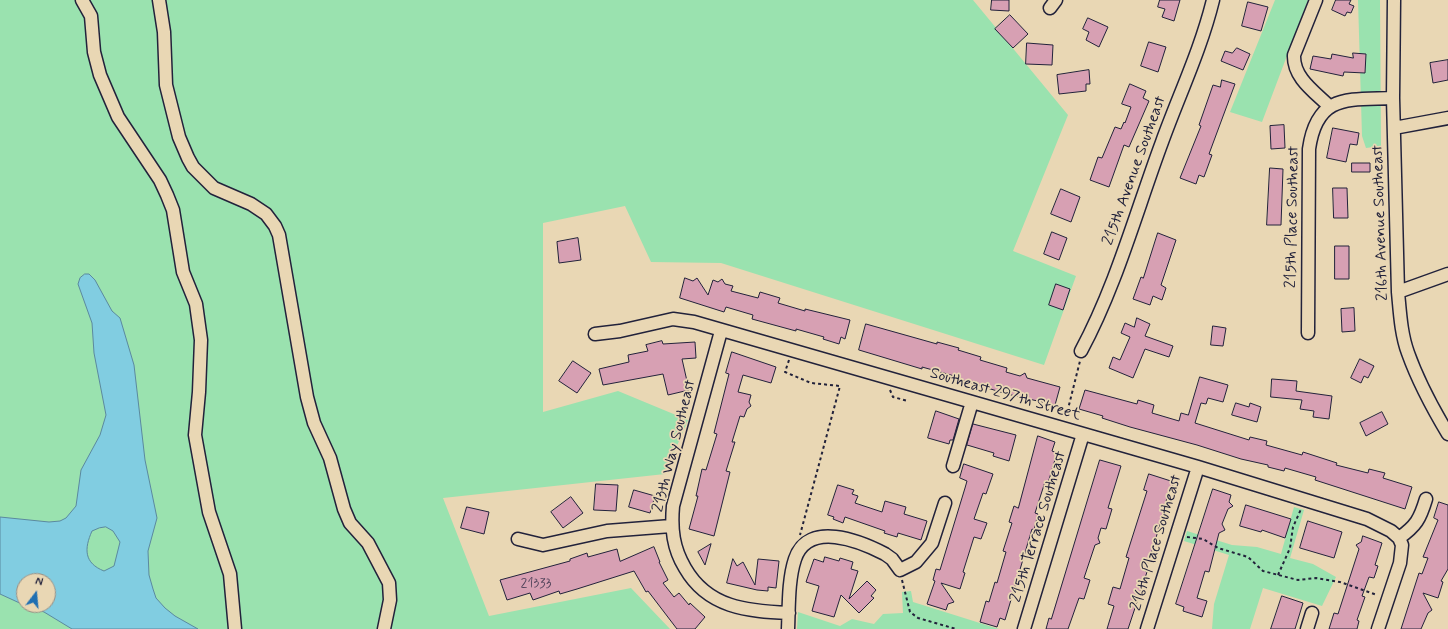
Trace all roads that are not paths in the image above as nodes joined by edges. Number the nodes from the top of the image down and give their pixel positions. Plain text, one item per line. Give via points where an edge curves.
1 (82, 0) edge
2 (159, 0) edge
3 (1213, 0) edge
4 (1316, 0) edge
5 (1394, 0) edge
6 (1394, 98) junction
7 (1330, 107) junction
8 (1448, 118) edge
9 (1394, 128) junction
10 (1448, 274) edge
11 (1398, 292) junction
12 (721, 331) junction
13 (1308, 333) dead end
14 (595, 334) dead end
15 (1081, 351) road end
16 (972, 402) junction
17 (1083, 434) junction
18 (1448, 434) edge
19 (953, 466) dead end
20 (1198, 467) junction
21 (1426, 499) dead end
22 (945, 503) dead end
23 (671, 526) junction
24 (1399, 538) junction
25 (518, 539) dead end
26 (789, 613) junction
27 (1312, 613) dead end
28 (235, 629) edge
29 (384, 629) edge
30 (788, 629) edge
31 (1024, 629) edge
32 (1146, 629) edge
33 (1306, 629) edge
34 (1378, 629) edge

1 - 28 street via 91,16 94,52 100,75 118,117 168,195 184,272 196,304 201,340 195,435 208,512 230,574
2 - 29 street via 164,32 166,85 188,158 193,167 214,188 251,204 266,214 279,235 306,397 314,423 330,458 350,523 368,543 389,583 390,600
3 - 15 street, 215th Avenue Southeast via 1206,29 1162,141 1098,319
4 - 7 street via 1294,56 1294,64 1298,75
5 - 6 street, 216th Avenue Southeast
6 - 7 street via 1342,101
6 - 9 street, 216th Avenue Southeast
7 - 13 street, 215th Place Southeast via 1311,136 1309,149
8 - 9 street
9 - 11 street, 216th Avenue Southeast
10 - 11 street
11 - 18 street, 216th Avenue Southeast via 1401,323 1408,353 1434,411
12 - 14 street, Southeast 297th Street via 694,322 673,319
12 - 16 street, Southeast 297th Street
12 - 23 street, 213th Way Southeast via 673,506
16 - 17 street, Southeast 297th Street
16 - 19 street
17 - 20 street, Southeast 297th Street
17 - 31 street, 215th Terrace Southeast
20 - 24 street, Southeast 297th Street via 1372,521
20 - 32 street, 216th Place Southeast
21 - 24 street via 1420,517 1411,529
22 - 26 street via 932,543 916,562 900,570 885,554 836,536 819,537 804,544 795,558 792,569
23 - 25 street via 607,531 542,545
23 - 26 street, 213th Way Southeast via 679,558 693,582 707,595 727,604 755,611
24 - 34 street via 1403,552
26 - 30 street
27 - 33 street

